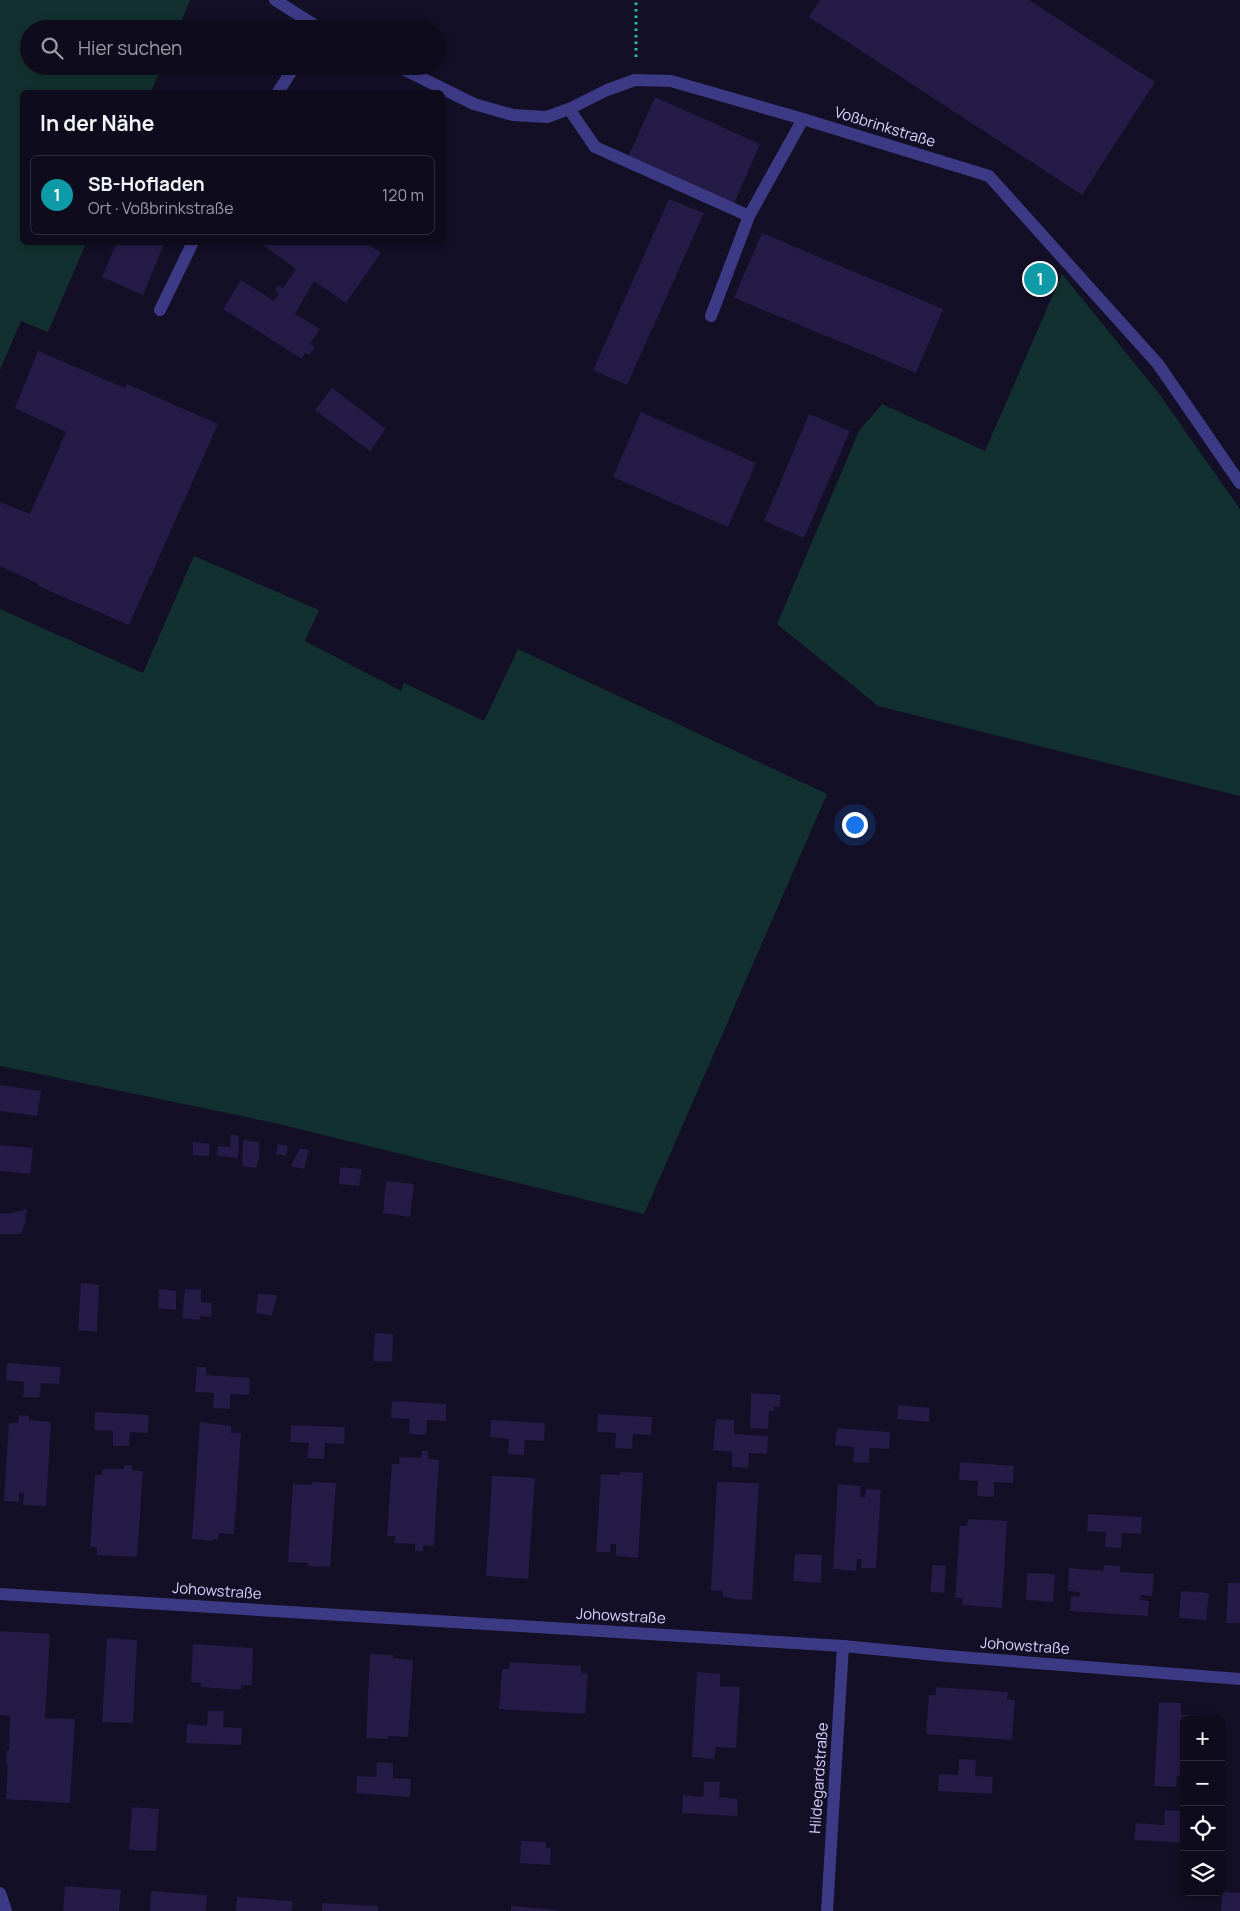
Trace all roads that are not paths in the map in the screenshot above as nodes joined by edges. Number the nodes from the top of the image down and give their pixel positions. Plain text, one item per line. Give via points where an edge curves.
1 (275, 0) edge
2 (306, 20) edge
3 (289, 75) edge
4 (415, 75) edge
5 (279, 90) edge
6 (569, 109) junction
7 (803, 119) junction
8 (749, 216) junction
9 (192, 245) edge
10 (160, 310) dead end
11 (711, 316) dead end
12 (1240, 483) edge
13 (0, 1594) edge
14 (843, 1646) junction
15 (1240, 1679) edge
16 (0, 1893) edge
17 (6, 1911) edge
18 (827, 1911) edge

1 - 2 street
3 - 5 street
4 - 6 street, Voßbrinkstraße via 474,104 513,115 547,117
6 - 7 street, Voßbrinkstraße via 636,80 671,81
6 - 8 street via 594,147
7 - 8 street
7 - 12 street, Voßbrinkstraße via 989,176 1158,364
8 - 11 street
9 - 10 street
13 - 14 street, Johowstraße
14 - 15 street, Johowstraße
14 - 18 street, Hildegardstraße
16 - 17 street

